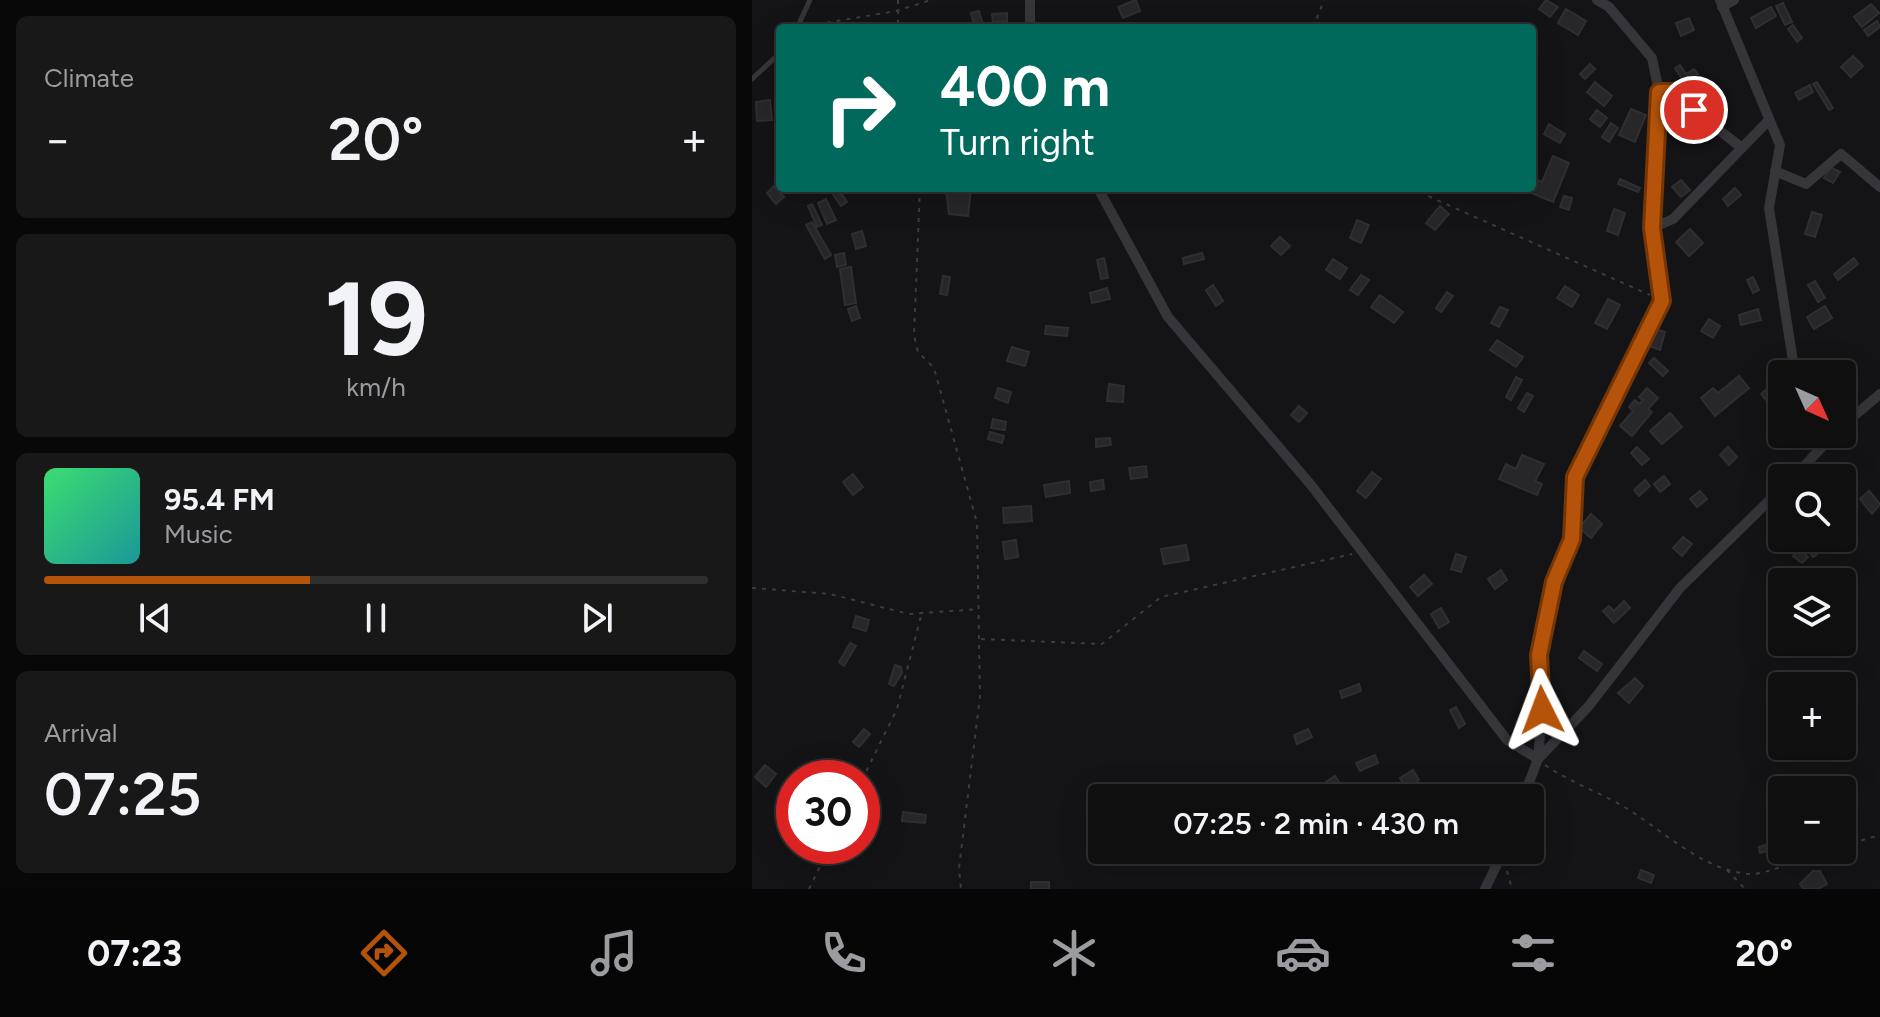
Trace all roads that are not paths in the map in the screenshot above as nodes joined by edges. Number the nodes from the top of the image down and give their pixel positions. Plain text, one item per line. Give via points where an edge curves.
1 (810, 0) edge
2 (1030, 0) edge
3 (1597, 0) edge
4 (1734, 0) edge
5 (1721, 3) edge
6 (799, 24) edge
7 (1030, 24) edge
8 (776, 57) edge
9 (752, 79) edge
10 (1659, 92) junction
11 (1769, 120) junction
12 (1742, 148) junction
13 (1775, 171) junction
14 (1880, 187) edge
15 (1100, 192) edge
16 (1652, 228) junction
17 (1793, 360) edge
18 (1880, 394) edge
19 (1856, 414) edge
20 (1821, 448) edge
21 (1806, 464) edge
22 (1768, 502) edge
23 (1538, 759) junction
24 (1528, 784) edge
25 (1497, 864) edge
26 (1485, 889) edge

1 - 6 lane
2 - 7 street
3 - 10 street via 1652,58
4 - 5 street
5 - 11 street
8 - 9 lane
10 - 12 street via 1670,92
10 - 16 street
11 - 12 street
11 - 13 street via 1780,145
12 - 16 street via 1673,219
13 - 14 street via 1806,184 1841,154
13 - 17 street via 1769,208
15 - 23 street via 1168,317 1311,485 1507,740
16 - 23 street via 1662,301 1575,477 1572,539 1554,582 1539,655
18 - 19 street
20 - 21 street
22 - 23 street via 1680,588 1588,707
23 - 24 street
25 - 26 street

